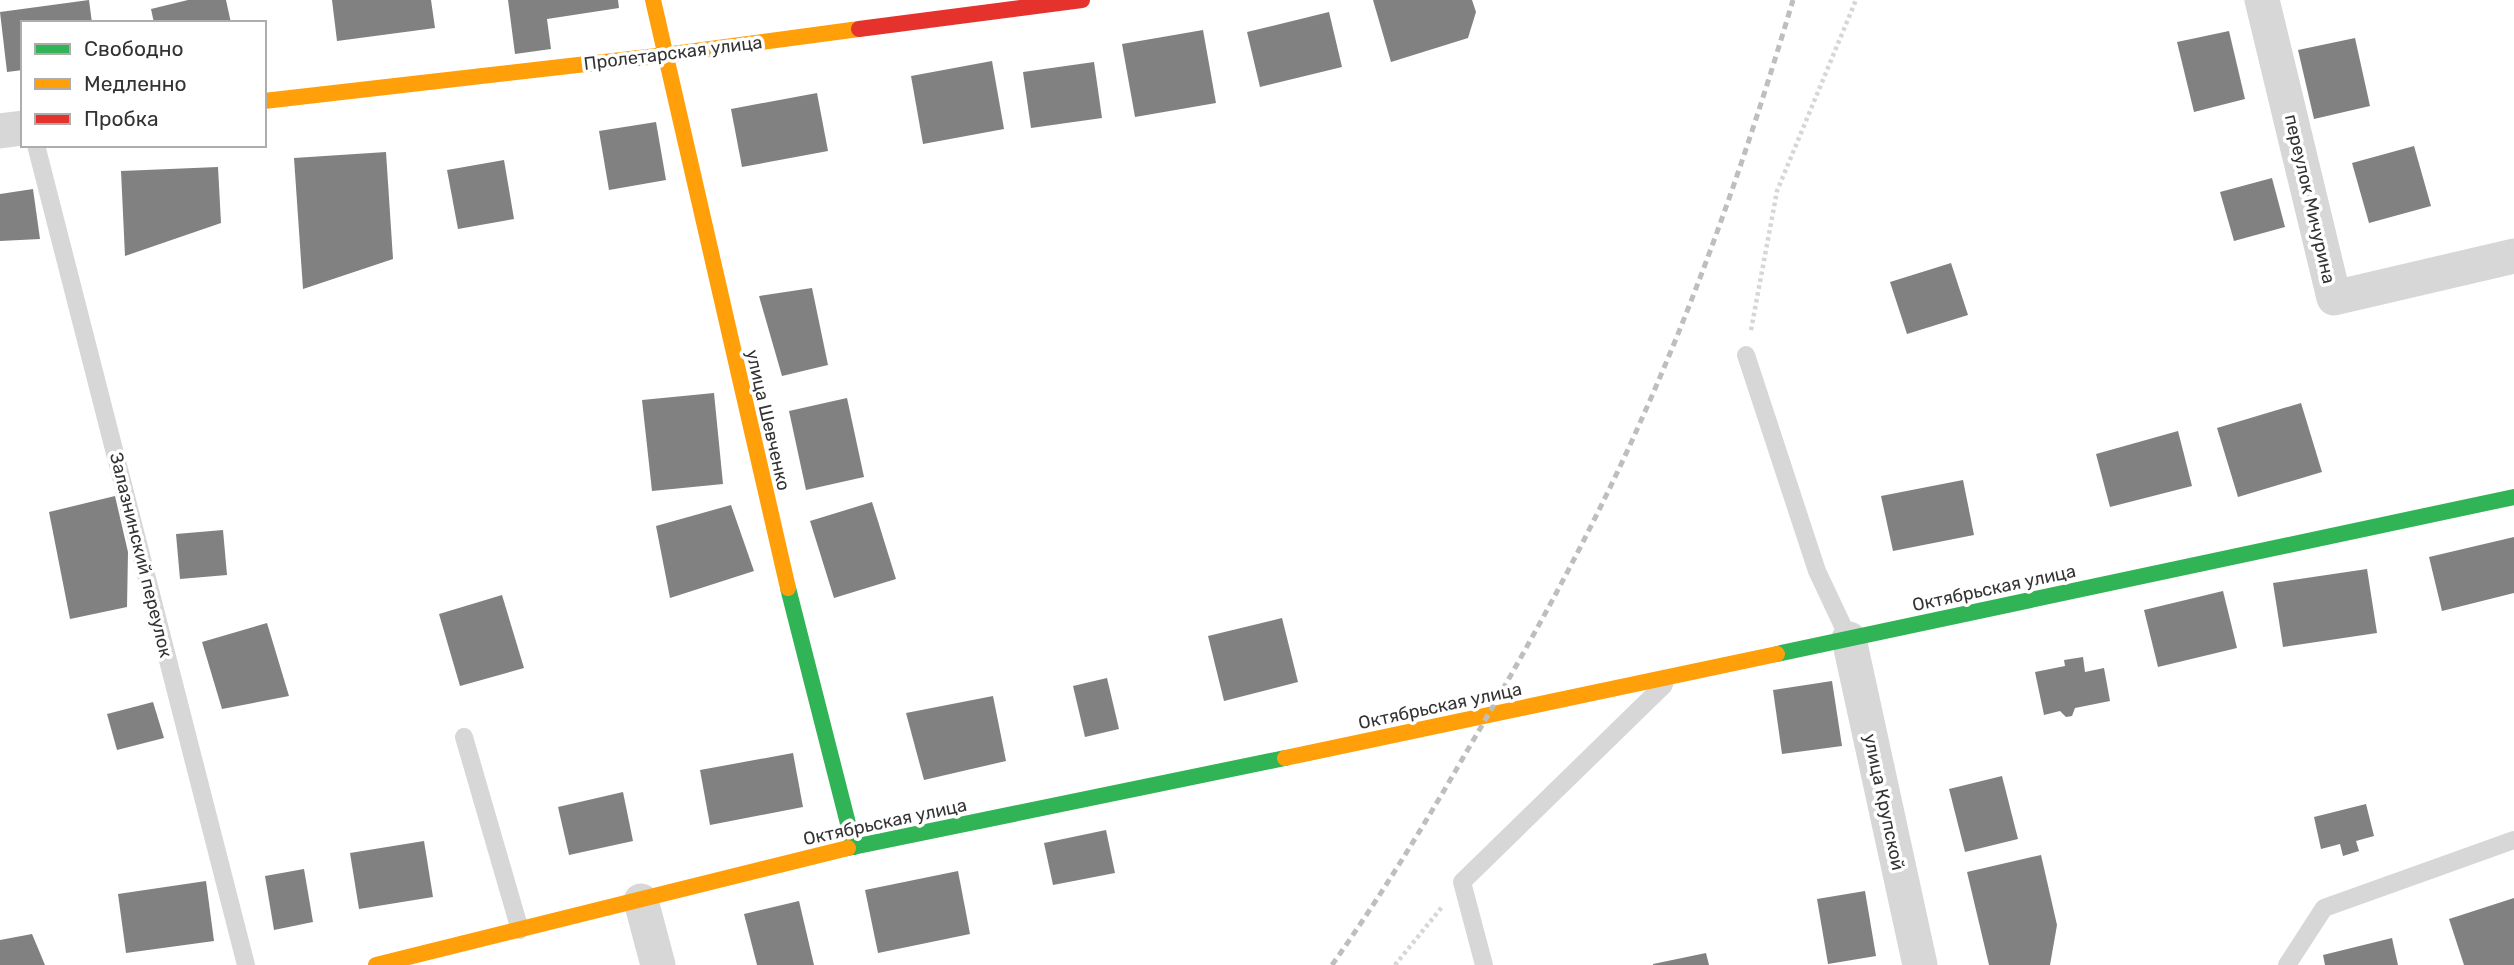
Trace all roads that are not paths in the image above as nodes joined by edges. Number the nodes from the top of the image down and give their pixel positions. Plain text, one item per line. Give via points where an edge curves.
1 (653, 0) edge
2 (1082, 0) edge
3 (2262, 0) edge
4 (665, 55) junction
5 (266, 101) edge
6 (21, 128) edge
7 (0, 131) edge
8 (37, 147) edge
9 (2514, 256) edge
10 (1746, 355) road end
11 (2514, 497) edge
12 (1849, 639) junction
13 (1674, 676) junction
14 (464, 737) dead end
15 (2514, 840) edge
16 (854, 847) junction
17 (641, 901) junction
18 (520, 930) junction
19 (246, 965) edge
20 (376, 965) edge
21 (658, 965) edge
22 (1484, 965) edge
23 (1920, 965) edge
24 (2287, 965) edge

1 - 4 street, улица Шевченко
2 - 4 street, Пролетарская улица
3 - 9 street, переулок Мичурина via 2333,298
4 - 5 street, Пролетарская улица
4 - 16 street, улица Шевченко via 785,578
6 - 7 street
8 - 19 lane, Залазнинский переулок
10 - 12 lane via 1817,571
11 - 12 street, Октябрьская улица
12 - 13 street, Октябрьская улица
12 - 23 street, улица Крупской
13 - 16 street, Октябрьская улица
13 - 22 lane via 1462,882
14 - 18 lane
15 - 24 lane via 2324,908
16 - 17 street, Октябрьская улица
17 - 18 street, Октябрьская улица
17 - 21 street
18 - 20 street, Октябрьская улица

